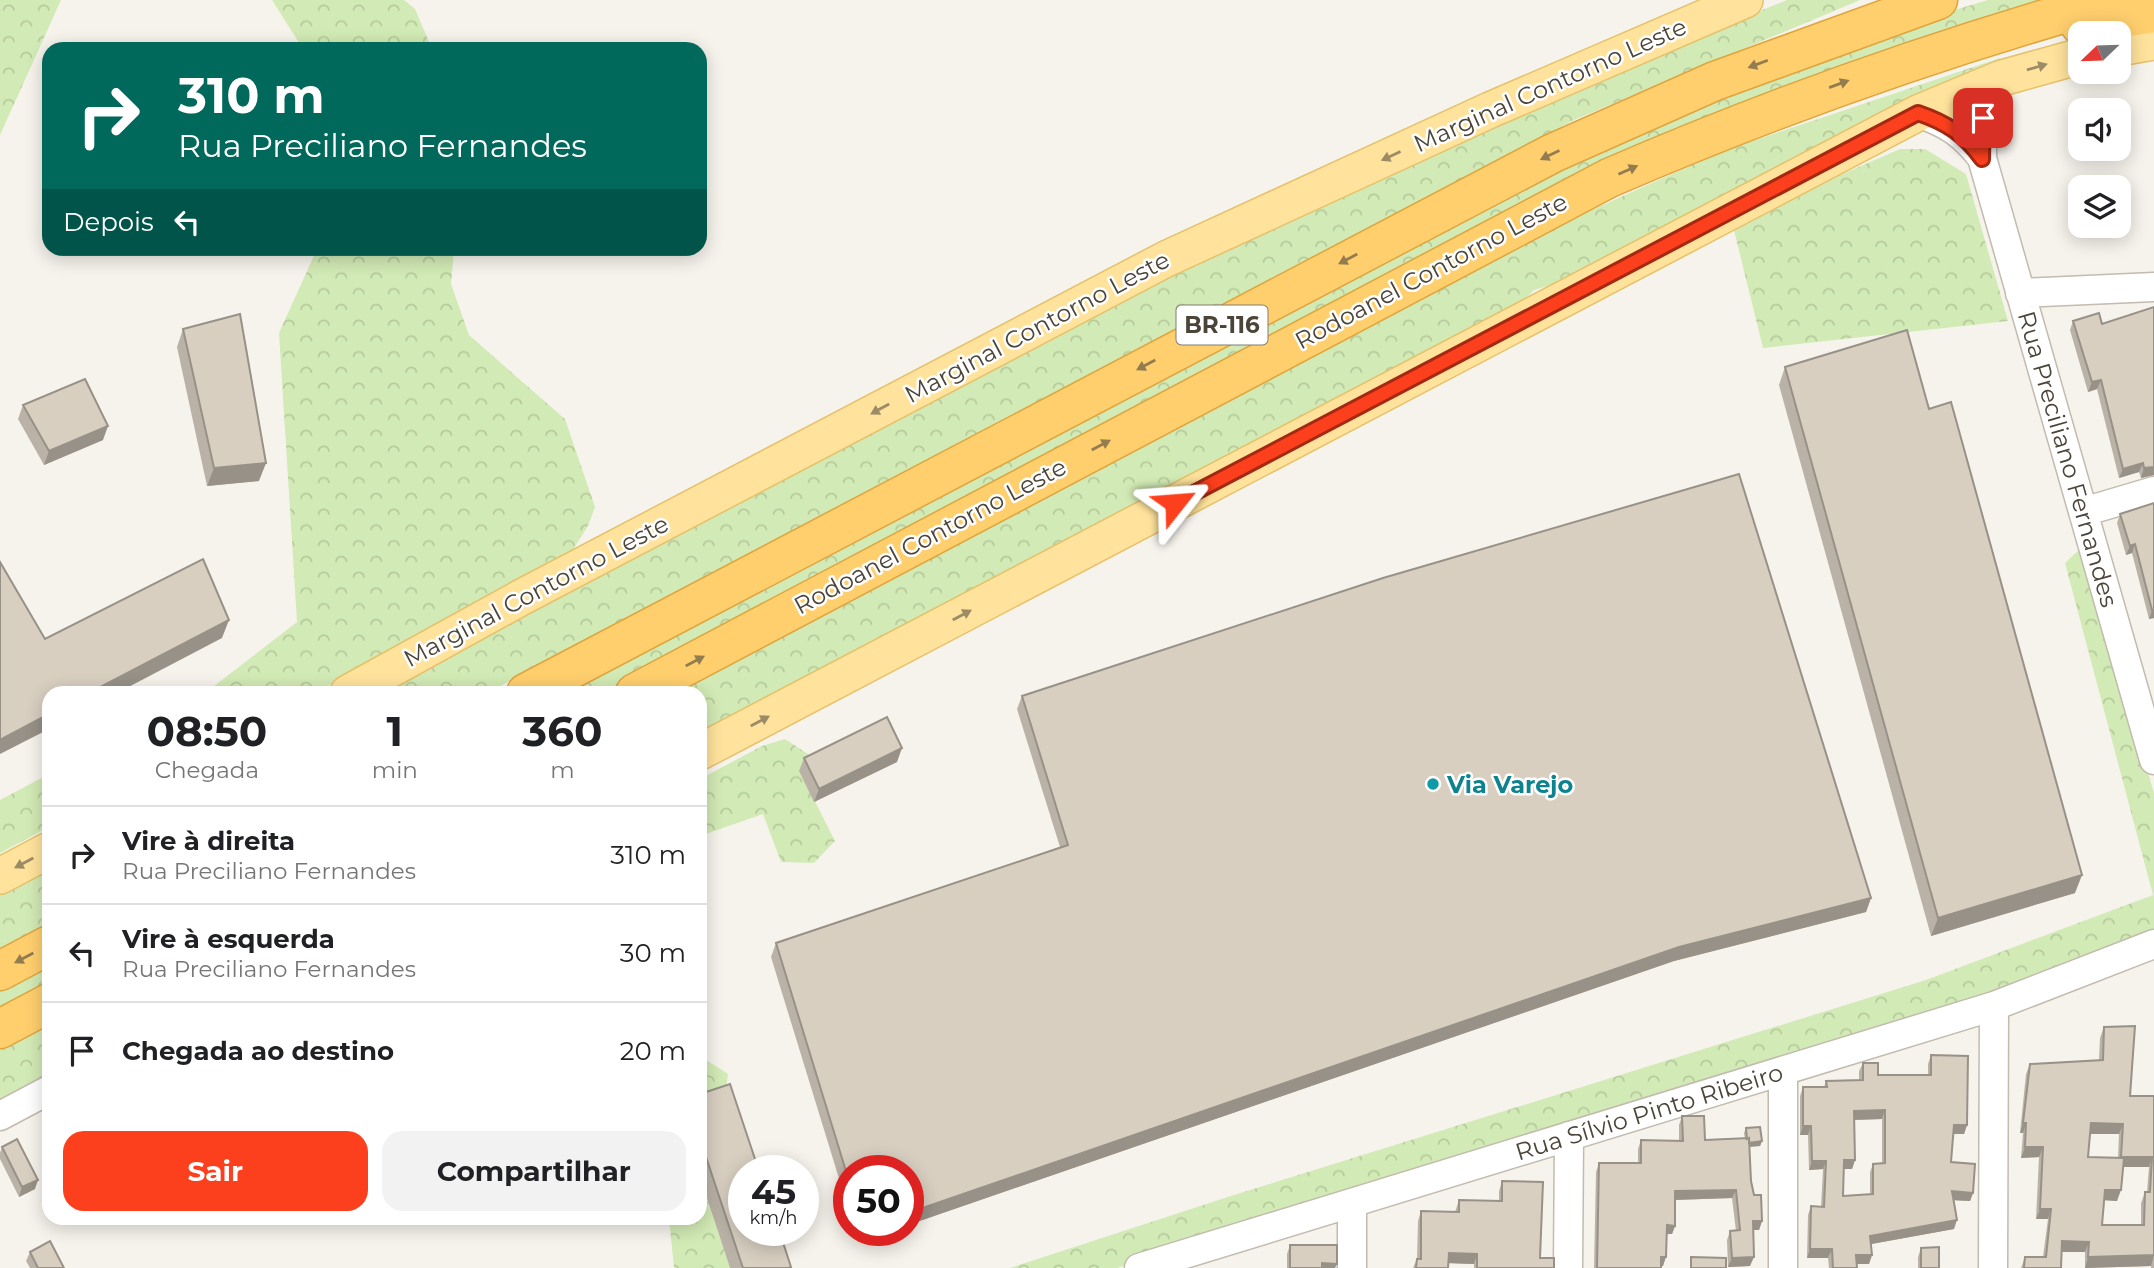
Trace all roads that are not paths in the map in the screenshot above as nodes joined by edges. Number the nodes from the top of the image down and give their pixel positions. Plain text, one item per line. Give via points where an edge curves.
1 (1745, 0) edge
2 (1891, 0) edge
3 (1938, 0) edge
4 (2111, 0) edge
5 (2154, 13) edge
6 (2154, 42) edge
7 (2132, 46) edge
8 (1798, 49) junction
9 (2068, 59) edge
10 (1900, 63) junction
11 (2002, 78) junction
12 (1918, 113) junction
13 (1982, 159) junction
14 (2154, 287) edge
15 (2020, 293) junction
16 (2154, 491) edge
17 (2083, 512) junction
18 (361, 686) edge
19 (539, 686) edge
20 (648, 686) edge
21 (2146, 699) edge
22 (707, 748) edge
23 (2154, 761) edge
24 (42, 854) edge
25 (0, 876) edge
26 (2154, 944) edge
27 (42, 949) edge
28 (0, 971) edge
29 (1994, 1006) junction
30 (42, 1007) edge
31 (0, 1029) edge
32 (1783, 1071) junction
33 (42, 1094) edge
34 (0, 1116) edge
35 (1569, 1136) junction
36 (1352, 1203) junction
37 (1139, 1268) edge
38 (1352, 1268) edge
39 (1568, 1268) edge
40 (1783, 1268) edge
41 (1993, 1268) edge

1 -> 18 main road, Marginal Contorno Leste via 1490,110 1166,259
2 - 8 highway
3 - 8 highway, Rodoanel Contorno Leste / BR-116
4 - 10 highway, Rodoanel Contorno Leste / BR-116
5 - 10 highway
6 - 7 main road
8 -> 19 highway, Rodoanel Contorno Leste / BR-116 via 1638,113 1477,191
11 -> 9 main road
20 -> 10 highway, Rodoanel Contorno Leste / BR-116 via 1609,178 1710,134
11 - 12 main road
11 - 13 street, Rua Preciliano Fernandes via 1983,118
12 - 13 street, Rua Preciliano Fernandes via 1955,129
22 -> 12 main road
13 - 15 street, Rua Preciliano Fernandes
14 - 15 street
15 - 17 street, Rua Preciliano Fernandes
16 - 17 street
17 - 21 street, Rua Preciliano Fernandes
21 - 23 street, Rua Preciliano Fernandes
24 -> 25 main road
26 - 29 street, Rua Sílvio Pinto Ribeiro
27 -> 28 highway
29 - 32 street, Rua Sílvio Pinto Ribeiro
29 - 41 street
30 - 31 highway
32 - 35 street, Rua Sílvio Pinto Ribeiro
32 - 40 street
33 - 34 street
35 - 36 street, Rua Sílvio Pinto Ribeiro
35 - 39 street
36 - 37 street, Rua Sílvio Pinto Ribeiro
36 - 38 street

